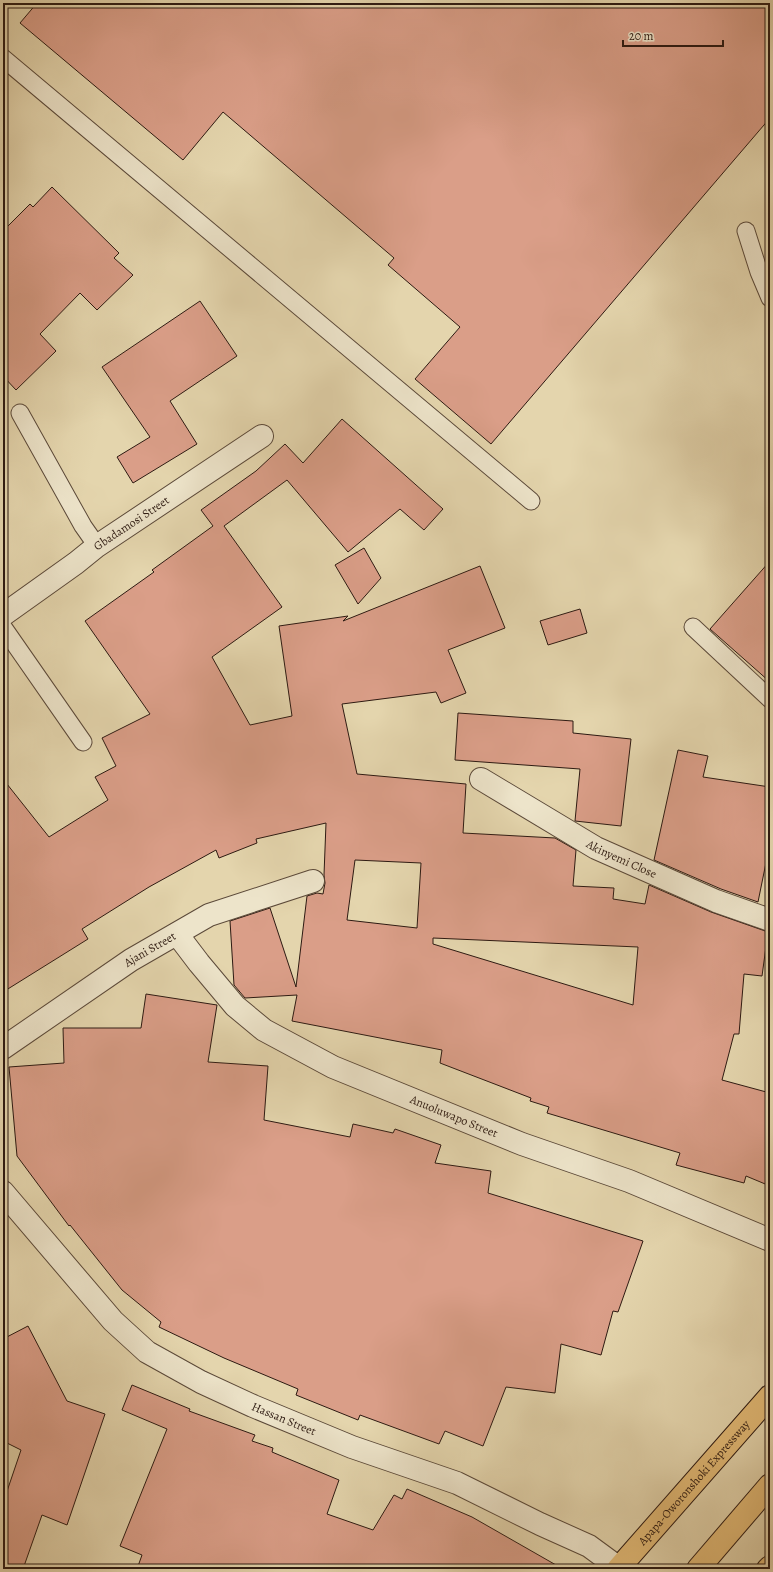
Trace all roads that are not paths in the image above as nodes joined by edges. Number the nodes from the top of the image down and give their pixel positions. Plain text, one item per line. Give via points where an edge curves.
1 (3, 58) edge
2 (746, 231) dead end
3 (770, 298) edge
4 (20, 413) dead end
5 (262, 436) dead end
6 (531, 500) dead end
7 (97, 546) junction
8 (3, 615) edge
9 (3, 626) edge
10 (692, 627) dead end
11 (767, 690) edge
12 (83, 742) dead end
13 (481, 779) dead end
14 (313, 881) dead end
15 (770, 920) edge
16 (177, 934) junction
17 (3, 1048) edge
18 (3, 1192) edge
19 (770, 1240) edge
20 (770, 1396) edge
21 (770, 1485) edge
22 (619, 1568) edge
23 (698, 1569) edge

1 - 6 lane
2 - 3 lane
4 - 7 lane via 83,526
5 - 7 street, Gbadamosi Street
7 - 8 street, Gbadamosi Street
9 - 12 lane
10 - 11 lane
13 - 15 street, Akinyemi Close via 596,848 716,901
14 - 16 street, Ajani Street via 209,915
16 - 17 street, Ajani Street via 131,960
16 - 19 street, Anuoluwapo Street via 235,1006 264,1030 333,1067 522,1144 629,1181
18 - 22 street, Hassan Street via 113,1321 147,1352 201,1382 352,1448 457,1483 589,1546
20 - 22 main road, Apapa-Oworonshoki Expressway
21 - 23 main road

